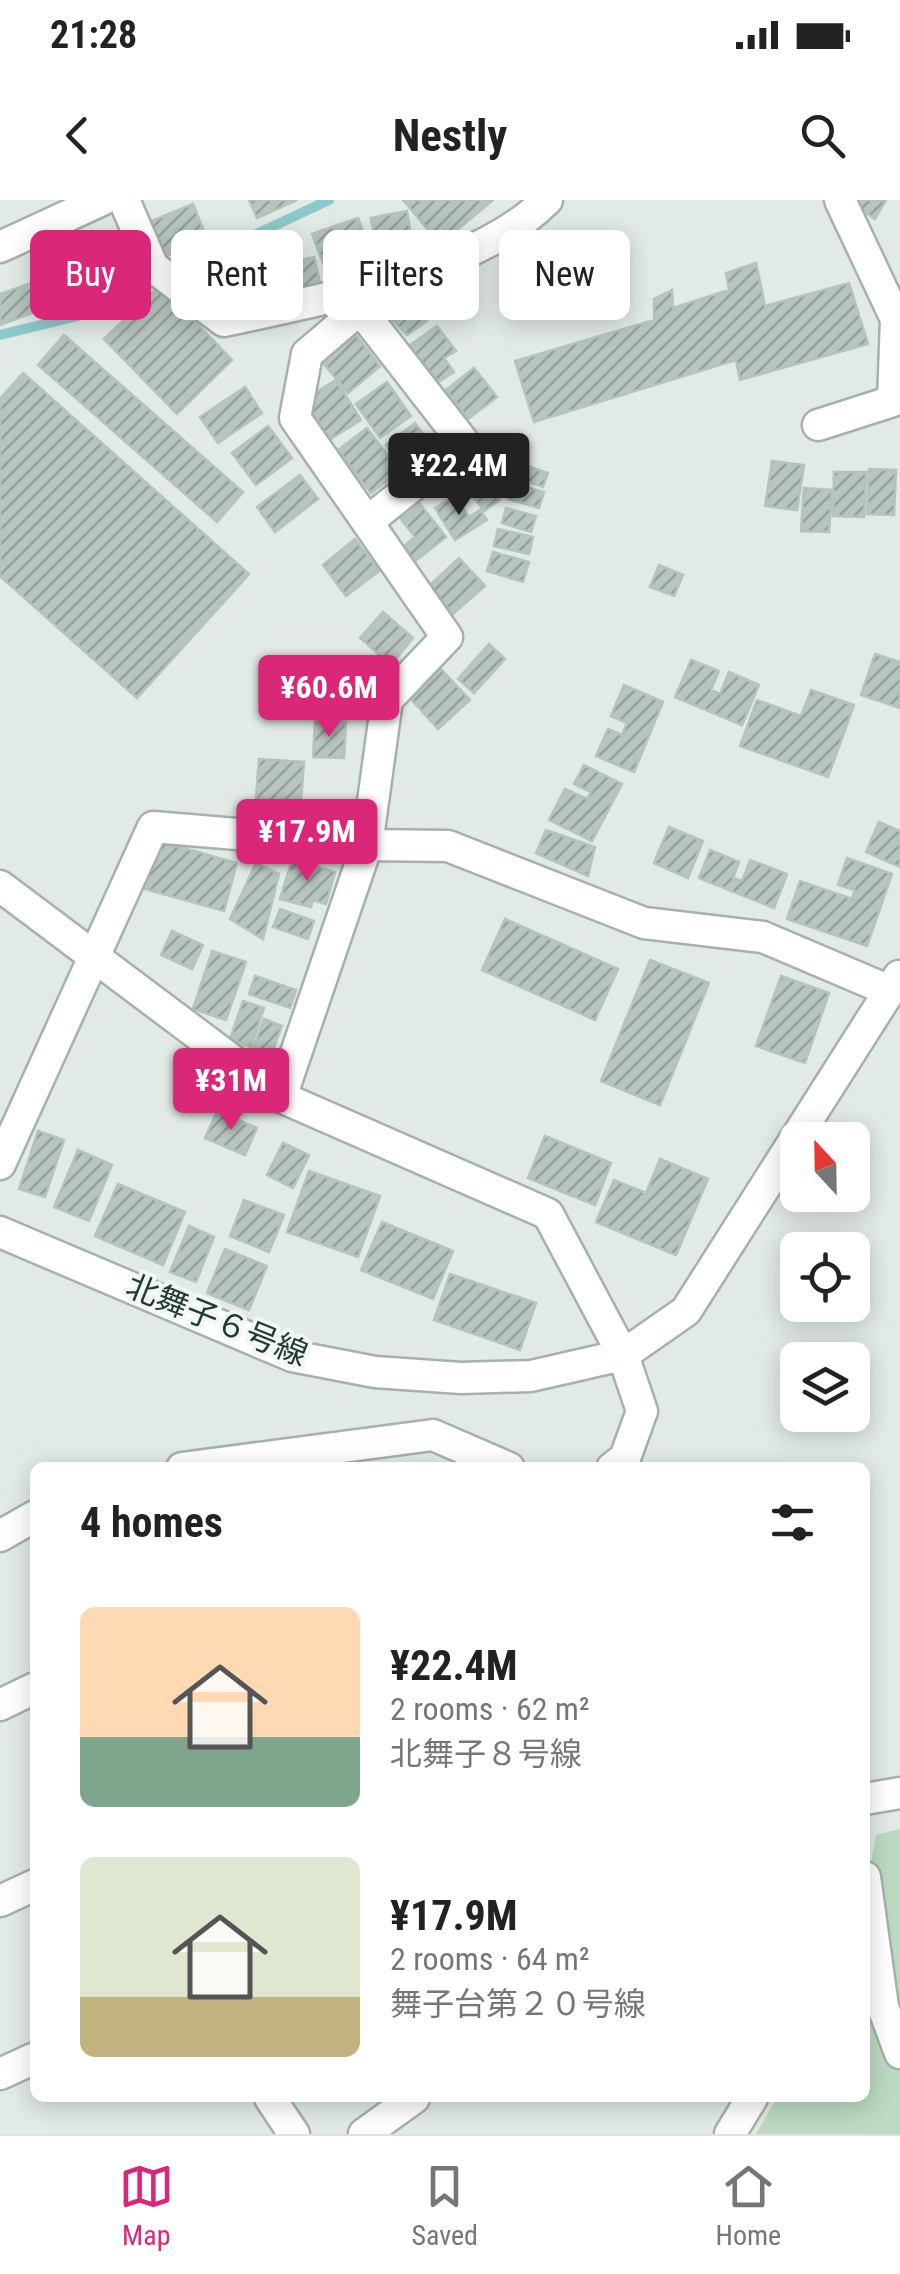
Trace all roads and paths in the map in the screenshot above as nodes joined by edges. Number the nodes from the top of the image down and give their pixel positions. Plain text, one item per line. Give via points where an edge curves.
1 (102, 200) edge
2 (124, 200) edge
3 (547, 200) edge
4 (840, 200) edge
5 (0, 247) edge
6 (818, 425) dead end
7 (367, 522) junction
8 (367, 845) junction
9 (0, 886) edge
10 (92, 954) junction
11 (895, 983) edge
12 (281, 1097) junction
13 (0, 1164) edge
14 (0, 1232) edge
15 (623, 1355) junction
16 (228, 1462) edge
17 (495, 1462) edge
18 (620, 1462) edge
19 (30, 1519) edge
20 (0, 1536) edge
21 (30, 1690) edge
22 (0, 1705) edge
23 (900, 1793) edge
24 (870, 1799) edge
25 (30, 1887) edge
26 (0, 1900) edge
27 (870, 1913) edge
28 (900, 2053) edge
29 (30, 2060) edge
30 (0, 2074) edge
31 (273, 2102) edge
32 (408, 2102) edge
33 (750, 2102) edge
34 (294, 2134) edge
35 (364, 2134) edge
36 (730, 2134) edge

1 - 5 street
2 - 3 street via 165,276 224,320 343,296 442,261 527,220
4 - 6 street via 896,319 893,400
7 - 7 street via 295,418 307,354 360,309 464,444
7 - 8 street via 447,637 387,700
8 - 10 street via 153,827
8 - 11 street via 448,846 644,924 762,937
8 - 12 street
9 - 10 street
10 - 12 street
10 - 13 street
11 - 15 street, 北舞子６号線 via 686,1312
12 - 15 street via 548,1214
14 - 15 street, 北舞子６号線 via 292,1356 374,1372 461,1378 531,1376
15 - 18 street via 642,1410
16 - 17 street via 434,1435
19 - 20 street
21 - 22 street
23 - 24 street
25 - 26 street
27 - 28 street via 883,2007
29 - 30 street
31 - 34 street
32 - 35 street
33 - 36 street

